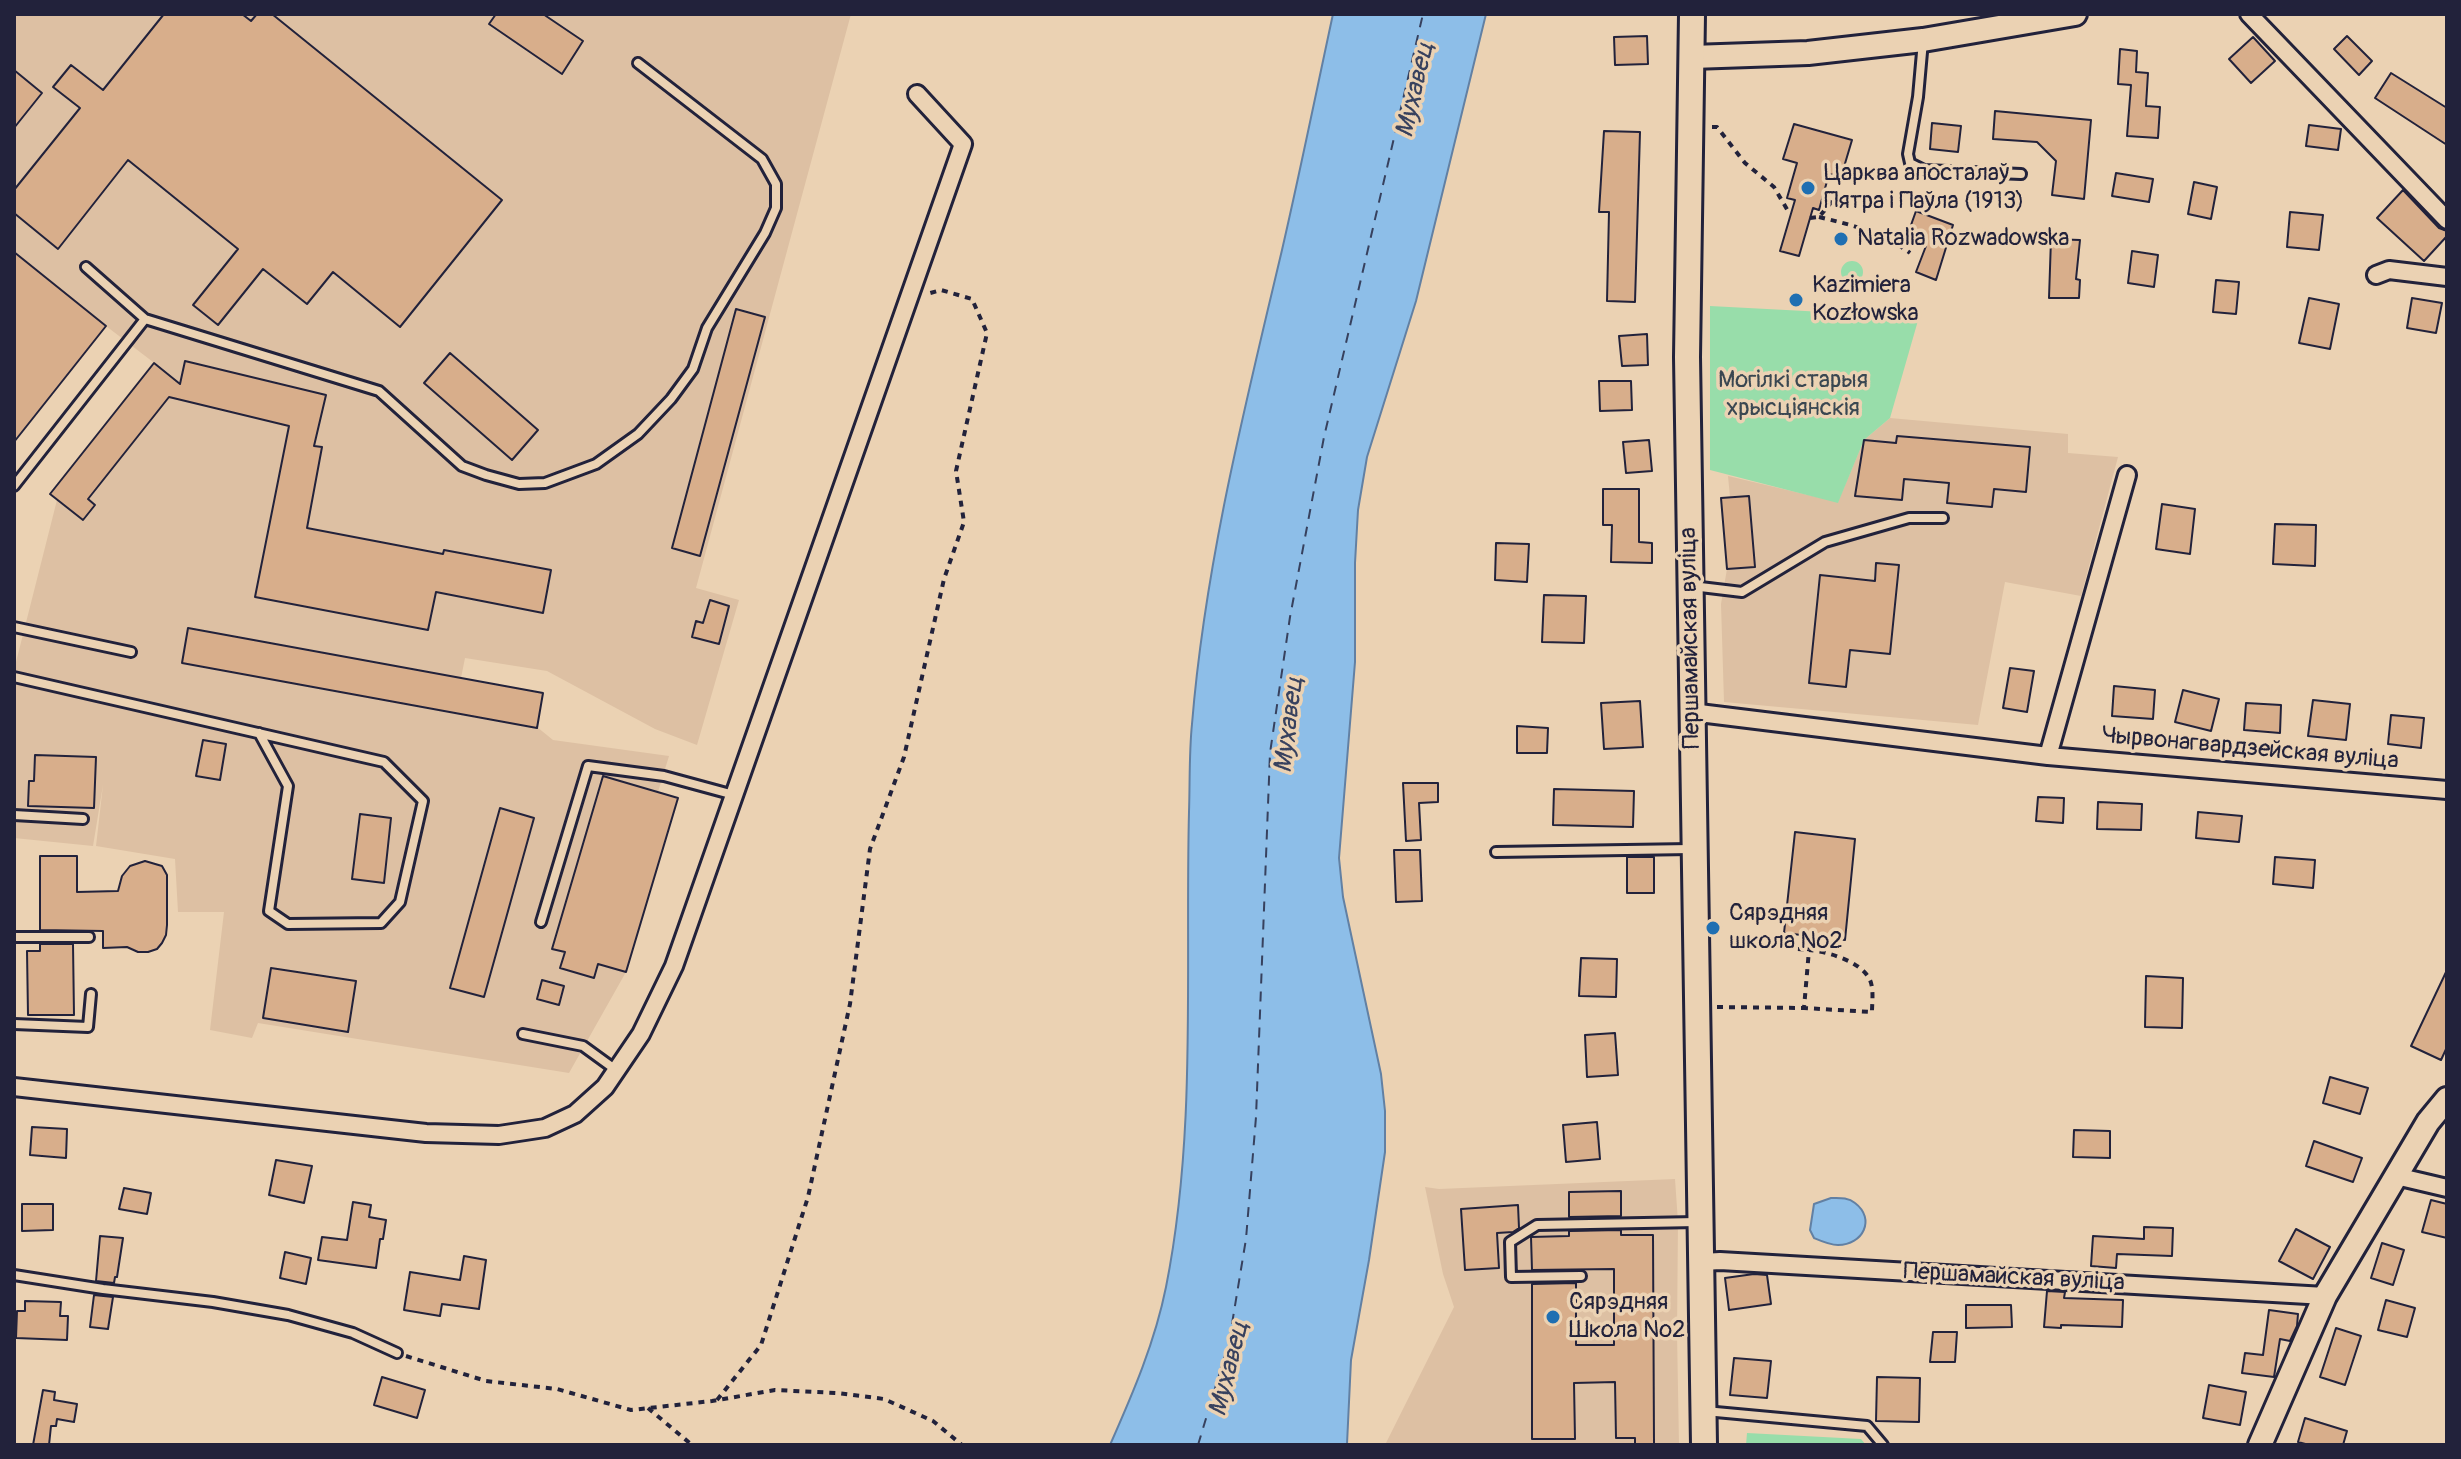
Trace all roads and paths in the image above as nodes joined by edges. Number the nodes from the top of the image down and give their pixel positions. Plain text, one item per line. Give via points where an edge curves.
1 (1692, 14) edge
2 (2075, 14) edge
3 (2249, 14) edge
4 (1923, 40) junction
5 (1692, 57) junction
6 (638, 63) dead end
7 (917, 94) dead end
8 (1705, 127) dead end
9 (2021, 174) dead end
10 (1840, 192) dead end
11 (1791, 212) dead end
12 (1819, 217) junction
13 (1810, 218) dead end
14 (2447, 220) edge
15 (1910, 253) dead end
16 (86, 267) dead end
17 (2376, 275) dead end
18 (2447, 277) edge
19 (909, 299) junction
20 (145, 319) junction
21 (2127, 475) dead end
22 (14, 486) edge
23 (1943, 518) dead end
24 (1691, 586) junction
25 (14, 627) edge
26 (131, 652) dead end
27 (14, 677) edge
28 (1691, 712) junction
29 (259, 733) junction
30 (2048, 756) junction
31 (2447, 790) edge
32 (735, 795) junction
33 (14, 815) edge
34 (83, 819) dead end
35 (1694, 849) junction
36 (1496, 852) dead end
37 (541, 922) dead end
38 (1810, 936) dead end
39 (14, 937) edge
40 (89, 937) dead end
41 (1786, 948) dead end
42 (1809, 950) junction
43 (91, 994) dead end
44 (1715, 1007) dead end
45 (1804, 1008) junction
46 (14, 1024) edge
47 (523, 1034) dead end
48 (616, 1070) junction
49 (14, 1087) edge
50 (2447, 1099) edge
51 (2396, 1176) junction
52 (2447, 1188) edge
53 (1702, 1221) junction
54 (1703, 1262) junction
55 (14, 1275) edge
56 (1581, 1276) dead end
57 (2325, 1296) junction
58 (397, 1353) joint
59 (717, 1400) junction
60 (648, 1408) junction
61 (1704, 1411) junction
62 (692, 1445) edge
63 (962, 1445) edge
64 (1704, 1445) edge
65 (1883, 1445) edge
66 (2260, 1445) edge

1 - 5 main road, Першамайская вуліца
2 - 4 street
3 - 14 street
4 - 5 street via 1808,53
4 - 9 lane via 1910,163 1924,170
5 - 24 main road, Першамайская вуліца via 1687,357
6 - 20 lane via 762,159 776,184 776,208 707,328 693,369 638,434 596,464 545,483 519,484 486,475 462,466 379,391
7 - 19 street via 963,144
8 - 11 path via 1717,127
10 - 12 path
12 - 13 path
12 - 15 path via 1870,230
16 - 20 lane
17 - 18 street via 2389,270
19 - 32 street
19 - 59 path via 941,290 972,299 987,333 956,471 964,522 941,592 904,757 870,849 850,1004 808,1197 761,1345
20 - 22 lane
21 - 30 street
23 - 24 lane via 1909,518 1825,542 1742,592
24 - 28 main road, Першамайская вуліца
25 - 26 lane
27 - 29 lane
28 - 30 street, Чырвонагвардзейская вуліца
28 - 35 main road, Першамайская вуліца
29 - 29 lane via 384,762 423,801 400,902 381,923 288,924 269,911 288,786
30 - 31 street, Чырвонагвардзейская вуліца
32 - 37 lane via 664,776 588,766
32 - 48 street via 674,966 641,1034
33 - 34 lane
35 - 36 lane
35 - 53 main road, Першамайская вуліца
38 - 42 path
39 - 40 lane
41 - 42 path
42 - 45 path
42 - 45 path via 1831,952 1864,972 1872,983 1872,1012
43 - 46 lane via 88,1027
44 - 45 path
47 - 48 lane via 583,1046
48 - 49 street via 575,1114 545,1128 499,1135 426,1133
50 - 51 street
51 - 52 street
51 - 57 street
53 - 54 main road, Першамайская вуліца
53 - 56 lane via 1537,1225 1510,1242 1511,1277
54 - 57 street, Першамайская вуліца
54 - 61 main road, Першамайская вуліца
55 - 58 lane via 288,1315 353,1333
57 - 66 street
58 - 60 path via 486,1381 557,1389 631,1410
59 - 60 path
59 - 63 path via 775,1390 884,1399 933,1421
60 - 62 path
61 - 64 main road, Першамайская вуліца
61 - 65 lane via 1867,1426

